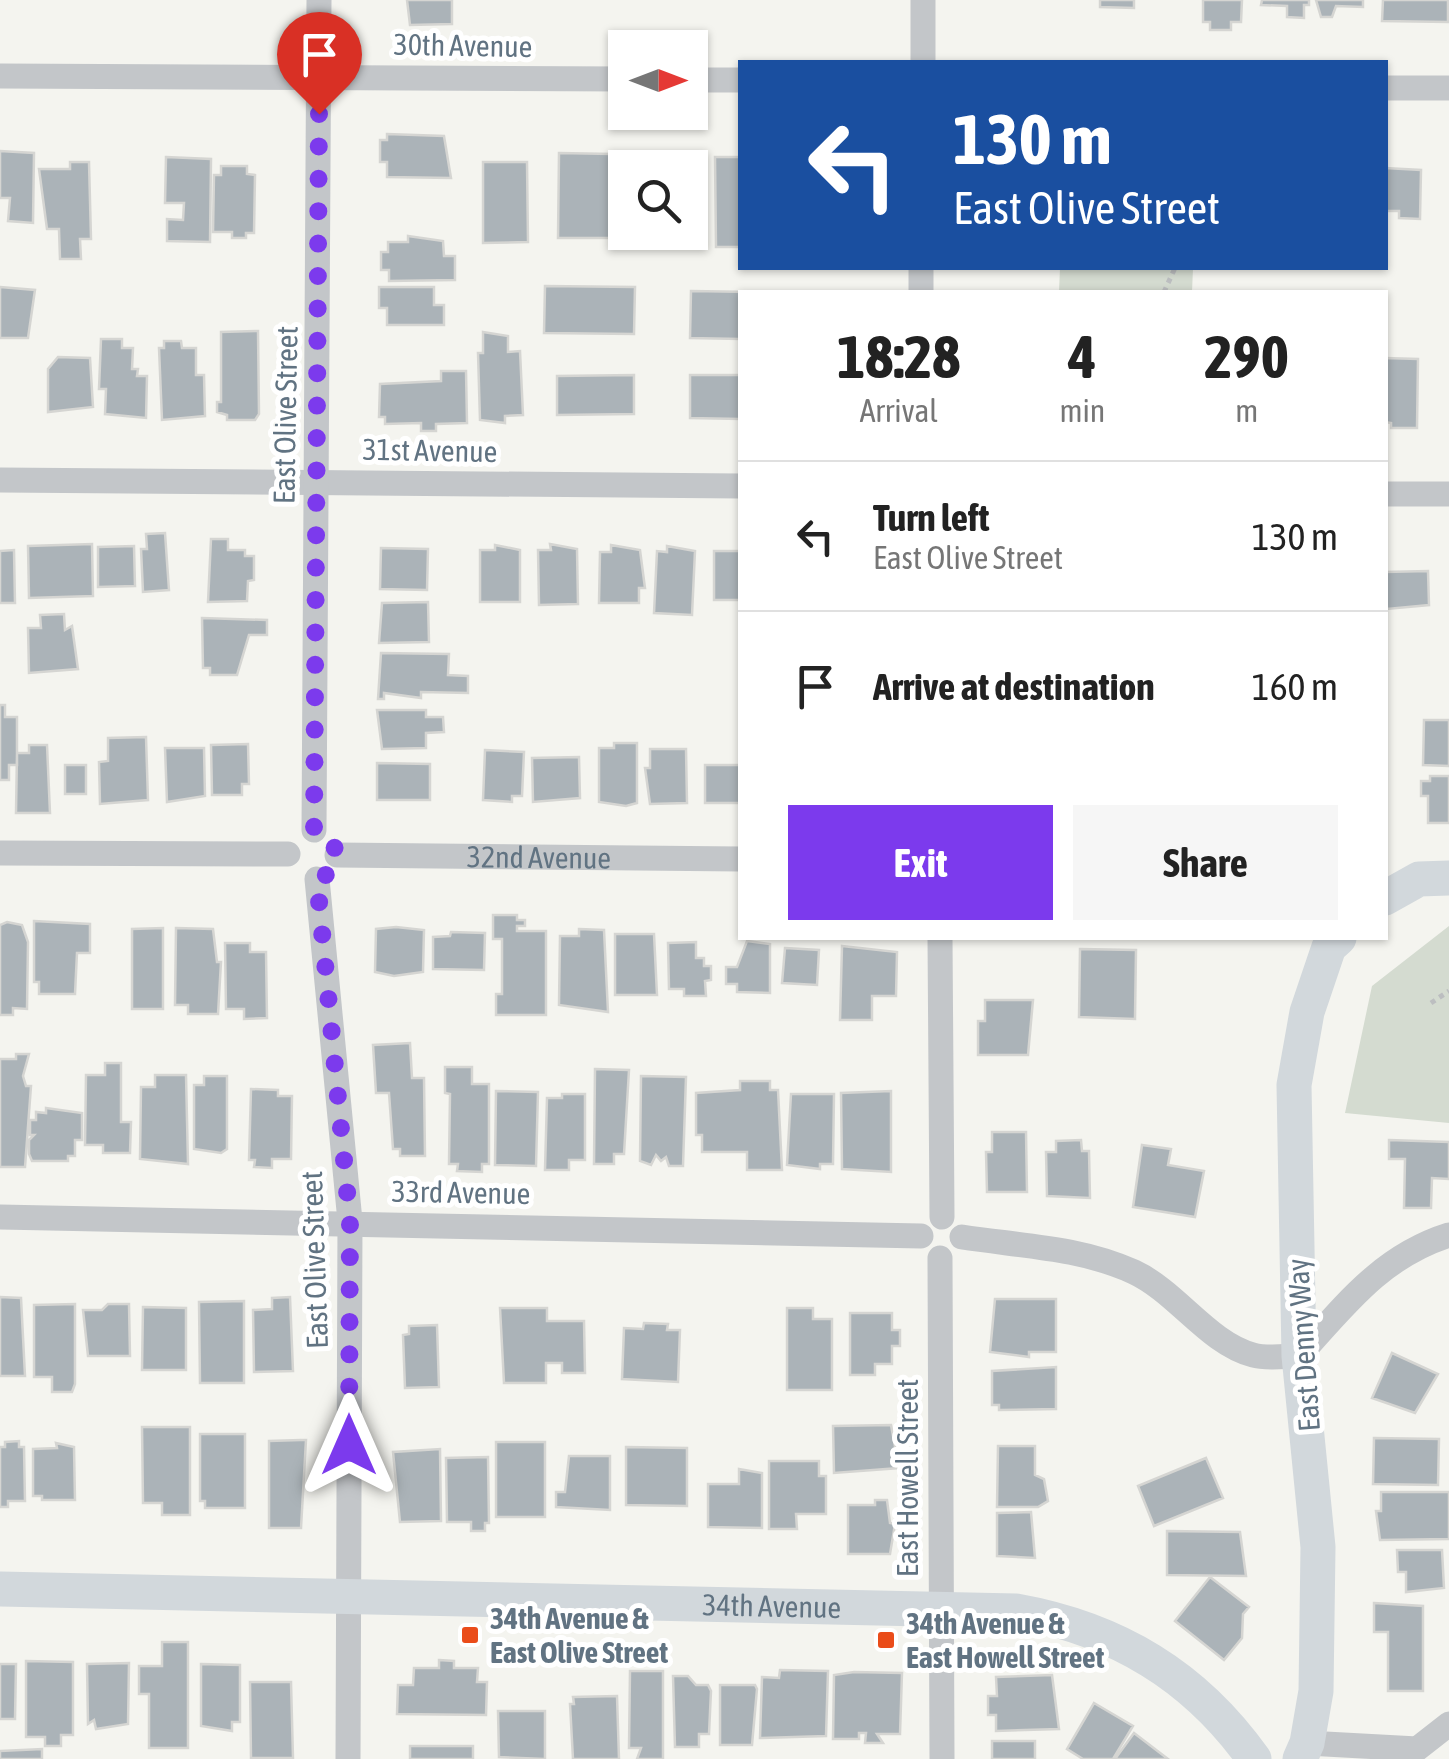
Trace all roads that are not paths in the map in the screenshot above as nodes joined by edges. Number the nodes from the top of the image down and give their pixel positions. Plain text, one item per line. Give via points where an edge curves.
1 (320, 0) edge
2 (923, 0) edge
3 (923, 60) edge
4 (0, 76) edge
5 (319, 76) junction
6 (608, 79) edge
7 (708, 80) edge
8 (738, 80) edge
9 (1388, 88) edge
10 (1449, 88) edge
11 (0, 480) edge
12 (317, 481) junction
13 (738, 486) edge
14 (1388, 494) edge
15 (1449, 494) edge
16 (314, 830) junction
17 (0, 853) edge
18 (288, 854) junction
19 (338, 855) junction
20 (738, 858) edge
21 (1418, 878) edge
22 (317, 880) junction
23 (1388, 896) edge
24 (940, 940) edge
25 (1337, 940) edge
26 (0, 1217) edge
27 (942, 1217) junction
28 (350, 1222) junction
29 (1449, 1235) edge
30 (921, 1236) junction
31 (962, 1237) junction
32 (940, 1258) junction
33 (1299, 1356) junction
34 (0, 1589) edge
35 (348, 1596) junction
36 (939, 1608) junction
37 (1449, 1724) edge
38 (1304, 1751) edge
39 (1424, 1754) edge
40 (348, 1759) edge
41 (942, 1759) edge
42 (1254, 1759) edge

1 - 5 street, East Olive Street
2 - 3 street
4 - 5 street, 30th Avenue
5 - 6 street, 30th Avenue
5 - 12 street, East Olive Street
7 - 8 street
9 - 10 street
11 - 12 street, 31st Avenue
12 - 13 street, 31st Avenue
12 - 16 street, East Olive Street
14 - 15 street
16 - 18 street via 298,836
16 - 19 street via 329,836
17 - 18 street
18 - 22 street via 296,873
19 - 20 street, 32nd Avenue
19 - 22 street via 331,872
21 - 23 street
22 - 28 street, East Olive Street
24 - 27 street
25 - 33 street, East Denny Way via 1307,1012 1294,1085
26 - 28 street, 33rd Avenue
27 - 30 street via 925,1224
27 - 31 street via 957,1224
28 - 30 street, 33rd Avenue
28 - 35 street, East Olive Street
29 - 33 street via 1416,1245 1377,1270
30 - 32 street via 926,1251
31 - 32 street via 955,1253
31 - 33 street via 1035,1244 1136,1272 1227,1342 1253,1355
32 - 36 street, East Howell Street
33 - 38 street, East Denny Way via 1318,1546 1316,1691
34 - 35 street, 34th Avenue
35 - 36 street, 34th Avenue
35 - 40 street, East Olive Street
36 - 41 street, East Howell Street
36 - 42 street, 34th Avenue via 1016,1610 1111,1638 1172,1672
37 - 39 street
38 - 39 street

